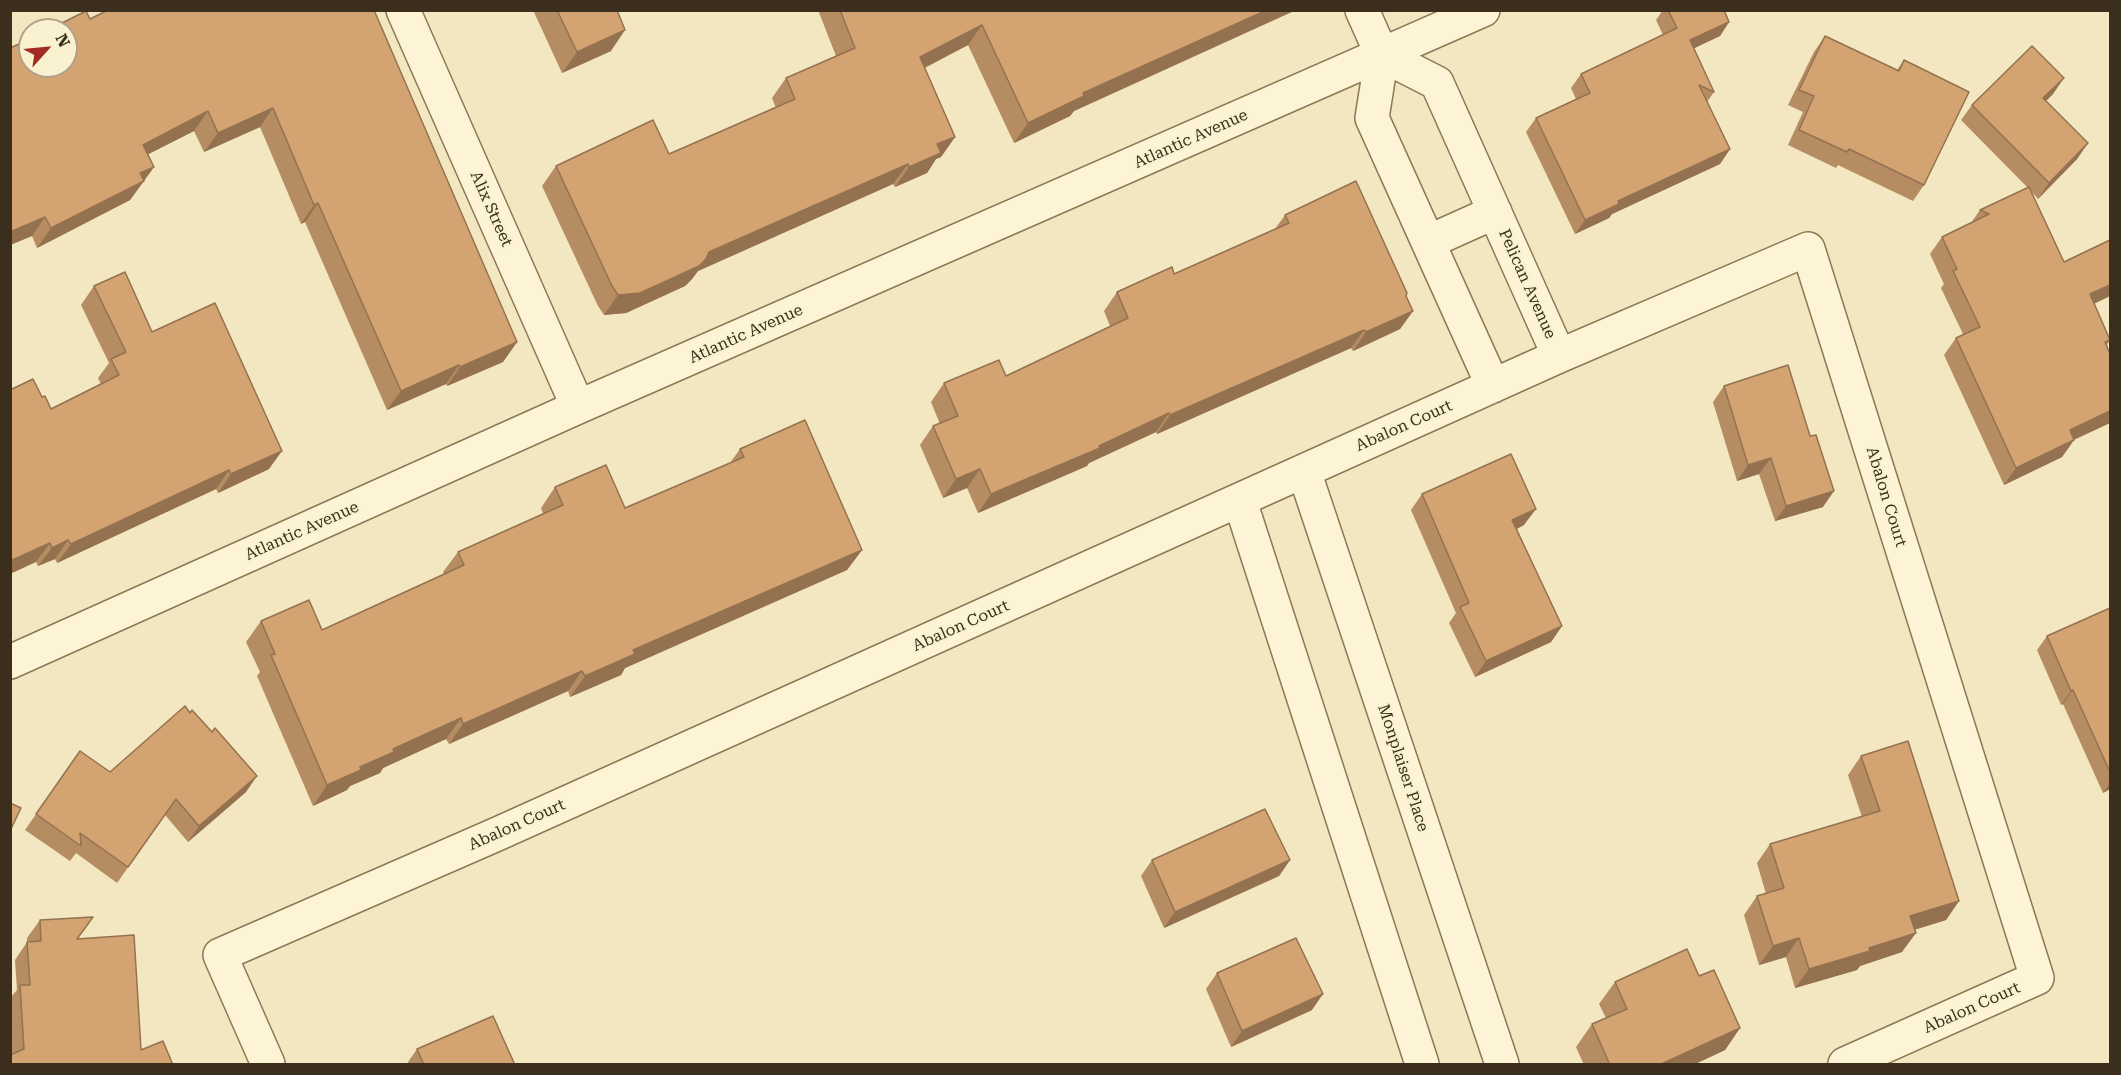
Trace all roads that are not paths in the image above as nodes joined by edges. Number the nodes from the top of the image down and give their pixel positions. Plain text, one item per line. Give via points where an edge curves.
1 (403, 10) edge
2 (1362, 10) edge
3 (1483, 10) edge
4 (1382, 55) junction
5 (1495, 212) junction
6 (1428, 242) junction
7 (1559, 356) junction
8 (1493, 386) junction
9 (578, 407) junction
10 (1304, 471) junction
11 (1240, 501) junction
12 (10, 663) edge
13 (268, 1065) edge
14 (1422, 1065) edge
15 (1502, 1065) edge
16 (1845, 1065) edge

1 - 9 street, Alix Street
2 - 4 street
3 - 4 street, Atlantic Avenue
4 - 5 street, Pelican Avenue via 1437,83
4 - 6 street via 1372,118
4 - 9 street, Atlantic Avenue
5 - 6 street, Pelican Avenue
5 - 7 street, Pelican Avenue
6 - 8 street
7 - 8 street, Abalon Court
7 - 16 street, Abalon Court via 1808,249 2037,978
8 - 10 street, Abalon Court
9 - 12 street, Atlantic Avenue
10 - 11 street, Abalon Court
10 - 15 street, Monplaiser Place
11 - 13 street, Abalon Court via 220,955
11 - 14 street

